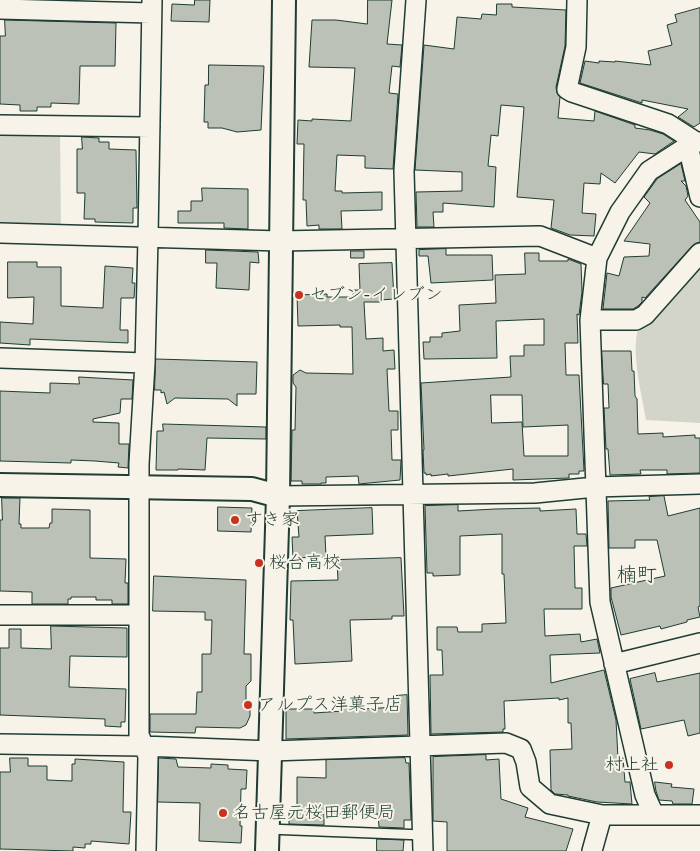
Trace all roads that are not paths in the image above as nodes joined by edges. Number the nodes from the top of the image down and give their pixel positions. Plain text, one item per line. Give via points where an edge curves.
1 (284, 0) edge
2 (416, 0) edge
3 (578, 0) edge
4 (151, 7) edge
5 (0, 8) edge
6 (0, 125) edge
7 (150, 127) junction
8 (695, 143) edge
9 (700, 197) edge
10 (0, 233) edge
11 (148, 238) junction
12 (406, 238) junction
13 (280, 241) junction
14 (700, 253) edge
15 (597, 258) junction
16 (590, 320) junction
17 (0, 358) edge
18 (145, 363) junction
19 (700, 484) edge
20 (0, 485) edge
21 (595, 487) junction
22 (139, 488) junction
23 (413, 494) junction
24 (278, 496) junction
25 (0, 615) edge
26 (139, 615) junction
27 (700, 643) edge
28 (614, 664) junction
29 (0, 744) edge
30 (143, 746) junction
31 (421, 747) junction
32 (271, 751) junction
33 (602, 814) junction
34 (654, 815) junction
35 (700, 815) edge
36 (267, 840) edge
37 (423, 843) edge
38 (146, 851) edge
39 (592, 851) edge

1 - 13 street
2 - 12 street via 404,171
3 - 8 street via 576,47 567,89 668,124
4 - 5 street
4 - 7 street
6 - 7 street
7 - 11 street
8 - 9 street
8 - 15 street via 649,171 620,212
10 - 11 street
11 - 13 street
11 - 18 street
12 - 13 street
12 - 15 street via 540,236
12 - 23 street
13 - 24 street
14 - 16 street via 645,315 636,320
15 - 16 street
16 - 21 street
17 - 18 street
18 - 22 street
19 - 21 street
20 - 22 street
21 - 23 street via 535,493
21 - 28 street via 600,602
22 - 24 street via 252,489
22 - 26 street
23 - 24 street
23 - 31 street
24 - 32 street
25 - 26 street
26 - 30 street via 139,736
27 - 28 street
28 - 34 street via 645,795
29 - 30 street
30 - 32 street
30 - 38 street via 148,756
31 - 32 street
31 - 33 street via 506,743 521,750 530,787 550,804
31 - 37 street
32 - 36 street
33 - 34 street
33 - 39 street
34 - 35 street
36 - 37 lane

